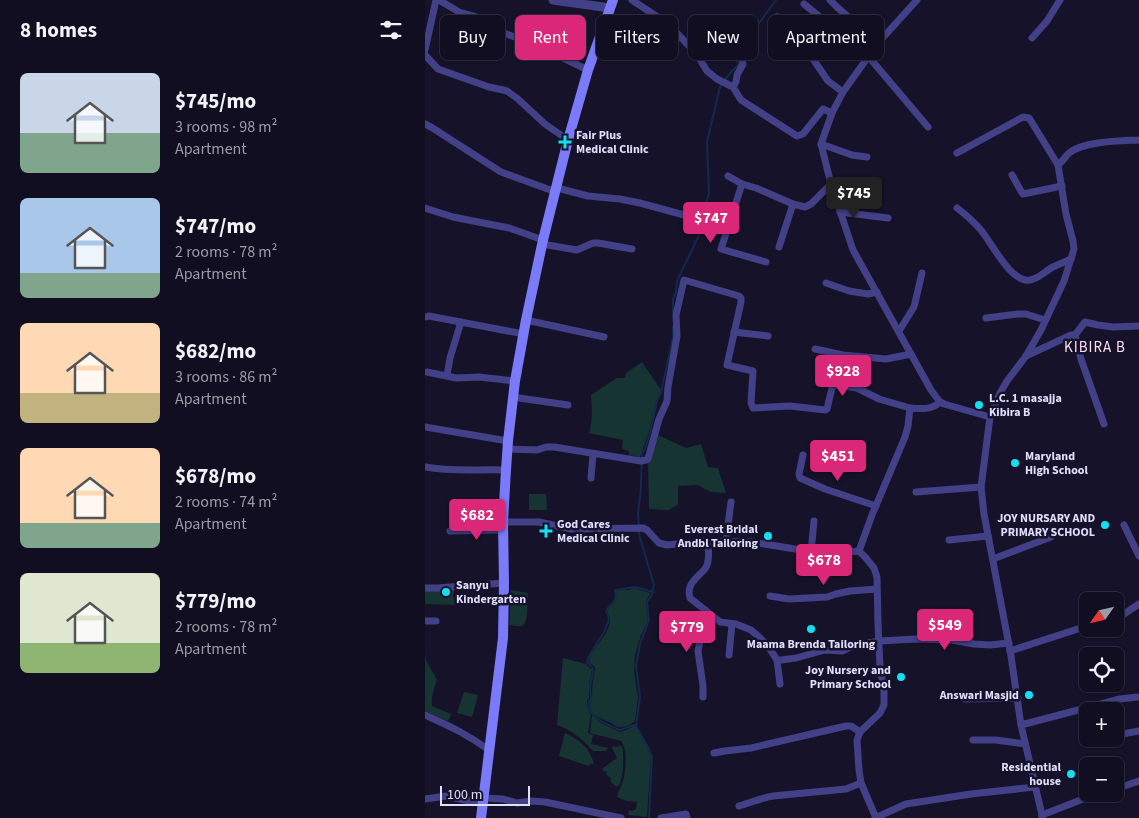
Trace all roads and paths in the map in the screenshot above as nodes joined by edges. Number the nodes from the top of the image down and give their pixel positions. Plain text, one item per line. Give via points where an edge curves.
1 (437, 0) edge
2 (553, 0) edge
3 (632, 0) edge
4 (830, 0) edge
5 (917, 0) edge
6 (1060, 0) edge
7 (580, 2) edge
8 (611, 4) edge
9 (804, 4) dead end
10 (817, 15) edge
11 (846, 15) edge
12 (884, 36) edge
13 (1032, 38) dead end
14 (425, 50) edge
15 (425, 55) edge
16 (742, 60) edge
17 (814, 60) edge
18 (866, 60) edge
19 (869, 60) edge
20 (588, 70) junction
21 (733, 87) junction
22 (843, 92) junction
23 (832, 113) junction
24 (425, 124) edge
25 (928, 127) dead end
26 (568, 140) junction
27 (1139, 140) edge
28 (821, 144) junction
29 (957, 153) dead end
30 (867, 157) dead end
31 (1058, 165) junction
32 (1012, 175) dead end
33 (728, 176) dead end
34 (742, 184) junction
35 (831, 184) junction
36 (1062, 186) junction
37 (556, 190) junction
38 (793, 204) junction
39 (425, 208) edge
40 (957, 208) dead end
41 (840, 212) junction
42 (695, 218) dead end
43 (888, 218) dead end
44 (708, 226) dead end
45 (727, 231) junction
46 (543, 242) junction
47 (779, 247) dead end
48 (632, 249) dead end
49 (1071, 259) junction
50 (766, 262) dead end
51 (922, 274) dead end
52 (826, 284) dead end
53 (877, 292) junction
54 (427, 316) edge
55 (986, 318) dead end
56 (526, 320) junction
57 (1045, 320) junction
58 (461, 322) junction
59 (1139, 326) edge
60 (734, 332) junction
61 (899, 332) junction
62 (523, 334) junction
63 (1075, 335) junction
64 (768, 336) dead end
65 (604, 337) dead end
66 (815, 349) dead end
67 (911, 354) junction
68 (1026, 356) junction
69 (427, 372) dead end
70 (447, 375) junction
71 (515, 381) junction
72 (512, 397) junction
73 (940, 402) junction
74 (567, 405) dead end
75 (910, 408) junction
76 (990, 417) junction
77 (1104, 424) dead end
78 (425, 427) edge
79 (507, 445) junction
80 (593, 454) junction
81 (803, 455) dead end
82 (425, 466) edge
83 (506, 470) junction
84 (591, 478) dead end
85 (981, 487) junction
86 (916, 492) dead end
87 (731, 502) dead end
88 (875, 506) junction
89 (814, 521) dead end
90 (1124, 525) dead end
91 (503, 526) junction
92 (450, 531) dead end
93 (988, 536) junction
94 (1051, 537) dead end
95 (949, 540) dead end
96 (707, 541) junction
97 (726, 541) junction
98 (859, 551) junction
99 (811, 552) junction
100 (1139, 556) edge
101 (993, 560) junction
102 (504, 583) junction
103 (425, 588) edge
104 (877, 589) junction
105 (770, 596) dead end
106 (1139, 604) edge
107 (705, 610) junction
108 (1124, 614) edge
109 (425, 621) edge
110 (436, 621) dead end
111 (731, 624) junction
112 (1079, 628) edge
113 (879, 641) junction
114 (1010, 647) junction
115 (729, 655) dead end
116 (777, 660) junction
117 (781, 684) dead end
118 (703, 697) dead end
119 (1137, 697) dead end
120 (1018, 698) junction
121 (965, 699) dead end
122 (425, 715) edge
123 (1021, 725) junction
124 (1139, 731) edge
125 (860, 732) junction
126 (1124, 734) edge
127 (973, 740) dead end
128 (1025, 744) junction
129 (489, 750) junction
130 (714, 753) dead end
131 (1139, 781) edge
132 (861, 783) junction
133 (1124, 785) edge
134 (1035, 788) junction
135 (425, 799) edge
136 (483, 801) junction
137 (1079, 801) edge
138 (739, 806) dead end
139 (1042, 817) edge
140 (481, 818) edge
141 (621, 818) edge
142 (661, 818) edge
143 (687, 818) edge
144 (876, 818) edge

1 - 14 street
1 - 20 street
2 - 7 street
3 - 21 street via 667,24 696,53 707,71
4 - 11 street
5 - 12 street
6 - 13 street
7 - 8 street
8 - 20 main road
9 - 10 street
15 - 26 street via 438,69 507,92
16 - 21 street
17 - 22 street via 828,81
18 - 22 street
19 - 25 street
20 - 26 main road
21 - 23 street via 741,100 797,136 803,134 823,109
22 - 23 street
23 - 28 street
24 - 37 street via 501,172
26 - 37 main road
27 - 31 street via 1096,143 1069,153
28 - 30 street
28 - 35 street
29 - 31 street via 1025,117 1031,121
31 - 36 street
32 - 36 street via 1022,194
33 - 34 street
34 - 38 street
34 - 45 street
35 - 38 street via 809,205
35 - 41 street
36 - 49 street via 1074,249
37 - 42 street via 616,198
37 - 46 main road
38 - 47 street
39 - 46 street via 509,228
40 - 49 street via 981,230 1000,258 1020,279 1037,279
41 - 43 street
41 - 53 street via 853,250
44 - 45 street
45 - 50 street via 721,249
46 - 48 street via 577,250 593,242
46 - 56 main road
49 - 57 street
51 - 61 street via 914,307
52 - 53 street via 868,294
53 - 61 street
54 - 58 street
55 - 57 street via 1018,314
56 - 62 main road
56 - 65 street
57 - 68 street
58 - 62 street
58 - 70 street
59 - 63 street via 1113,327 1085,322
60 - 64 street
60 - 75 street via 727,365 753,370 753,408 790,406 825,410 834,386 857,388 879,399
60 - 80 street via 741,298 684,280 676,315 677,336 667,401 648,459 641,461
61 - 67 street
62 - 71 main road
63 - 68 street
63 - 77 street
66 - 67 street via 886,358
67 - 73 street
68 - 76 street via 1007,381
69 - 70 street
70 - 71 street
71 - 72 main road
72 - 74 street
72 - 79 main road
73 - 75 street via 931,408
73 - 76 street
75 - 88 street via 905,437
76 - 85 street
78 - 79 street
79 - 80 street via 537,450 554,447
79 - 83 main road
80 - 84 street
81 - 88 street via 801,479
82 - 83 street via 449,470
83 - 91 main road
85 - 86 street
85 - 93 street
87 - 97 street
88 - 98 street
89 - 99 street
90 - 100 street
91 - 92 street
91 - 96 street via 528,521 571,529 640,528 647,530 659,543 667,545
91 - 102 main road
93 - 95 street
93 - 101 street
94 - 101 street
96 - 97 street
96 - 107 street via 707,564 689,586 691,600
97 - 99 street
98 - 99 street
98 - 104 street via 874,568
101 - 114 street
102 - 103 street
102 - 129 main road via 503,638
104 - 105 street via 827,597 789,599
104 - 113 street
106 - 108 street
107 - 111 street via 720,622
107 - 118 street via 698,657
109 - 110 street
111 - 115 street
111 - 116 street via 751,630
112 - 114 street
113 - 114 street via 923,638
113 - 116 street via 843,651 825,650
113 - 125 street via 884,705
114 - 120 street
116 - 117 street
119 - 123 street
120 - 121 street
120 - 123 street
122 - 129 street via 467,735
123 - 128 street
124 - 126 street
125 - 130 street via 845,726 751,748
125 - 132 street via 857,740
127 - 128 street
128 - 134 street
129 - 136 main road
131 - 133 street
132 - 138 street via 846,789 766,797
132 - 144 street
134 - 139 street
134 - 144 street via 905,804
135 - 136 street via 446,796
136 - 140 main road
136 - 141 street via 537,801
137 - 139 street
142 - 143 street via 686,814

